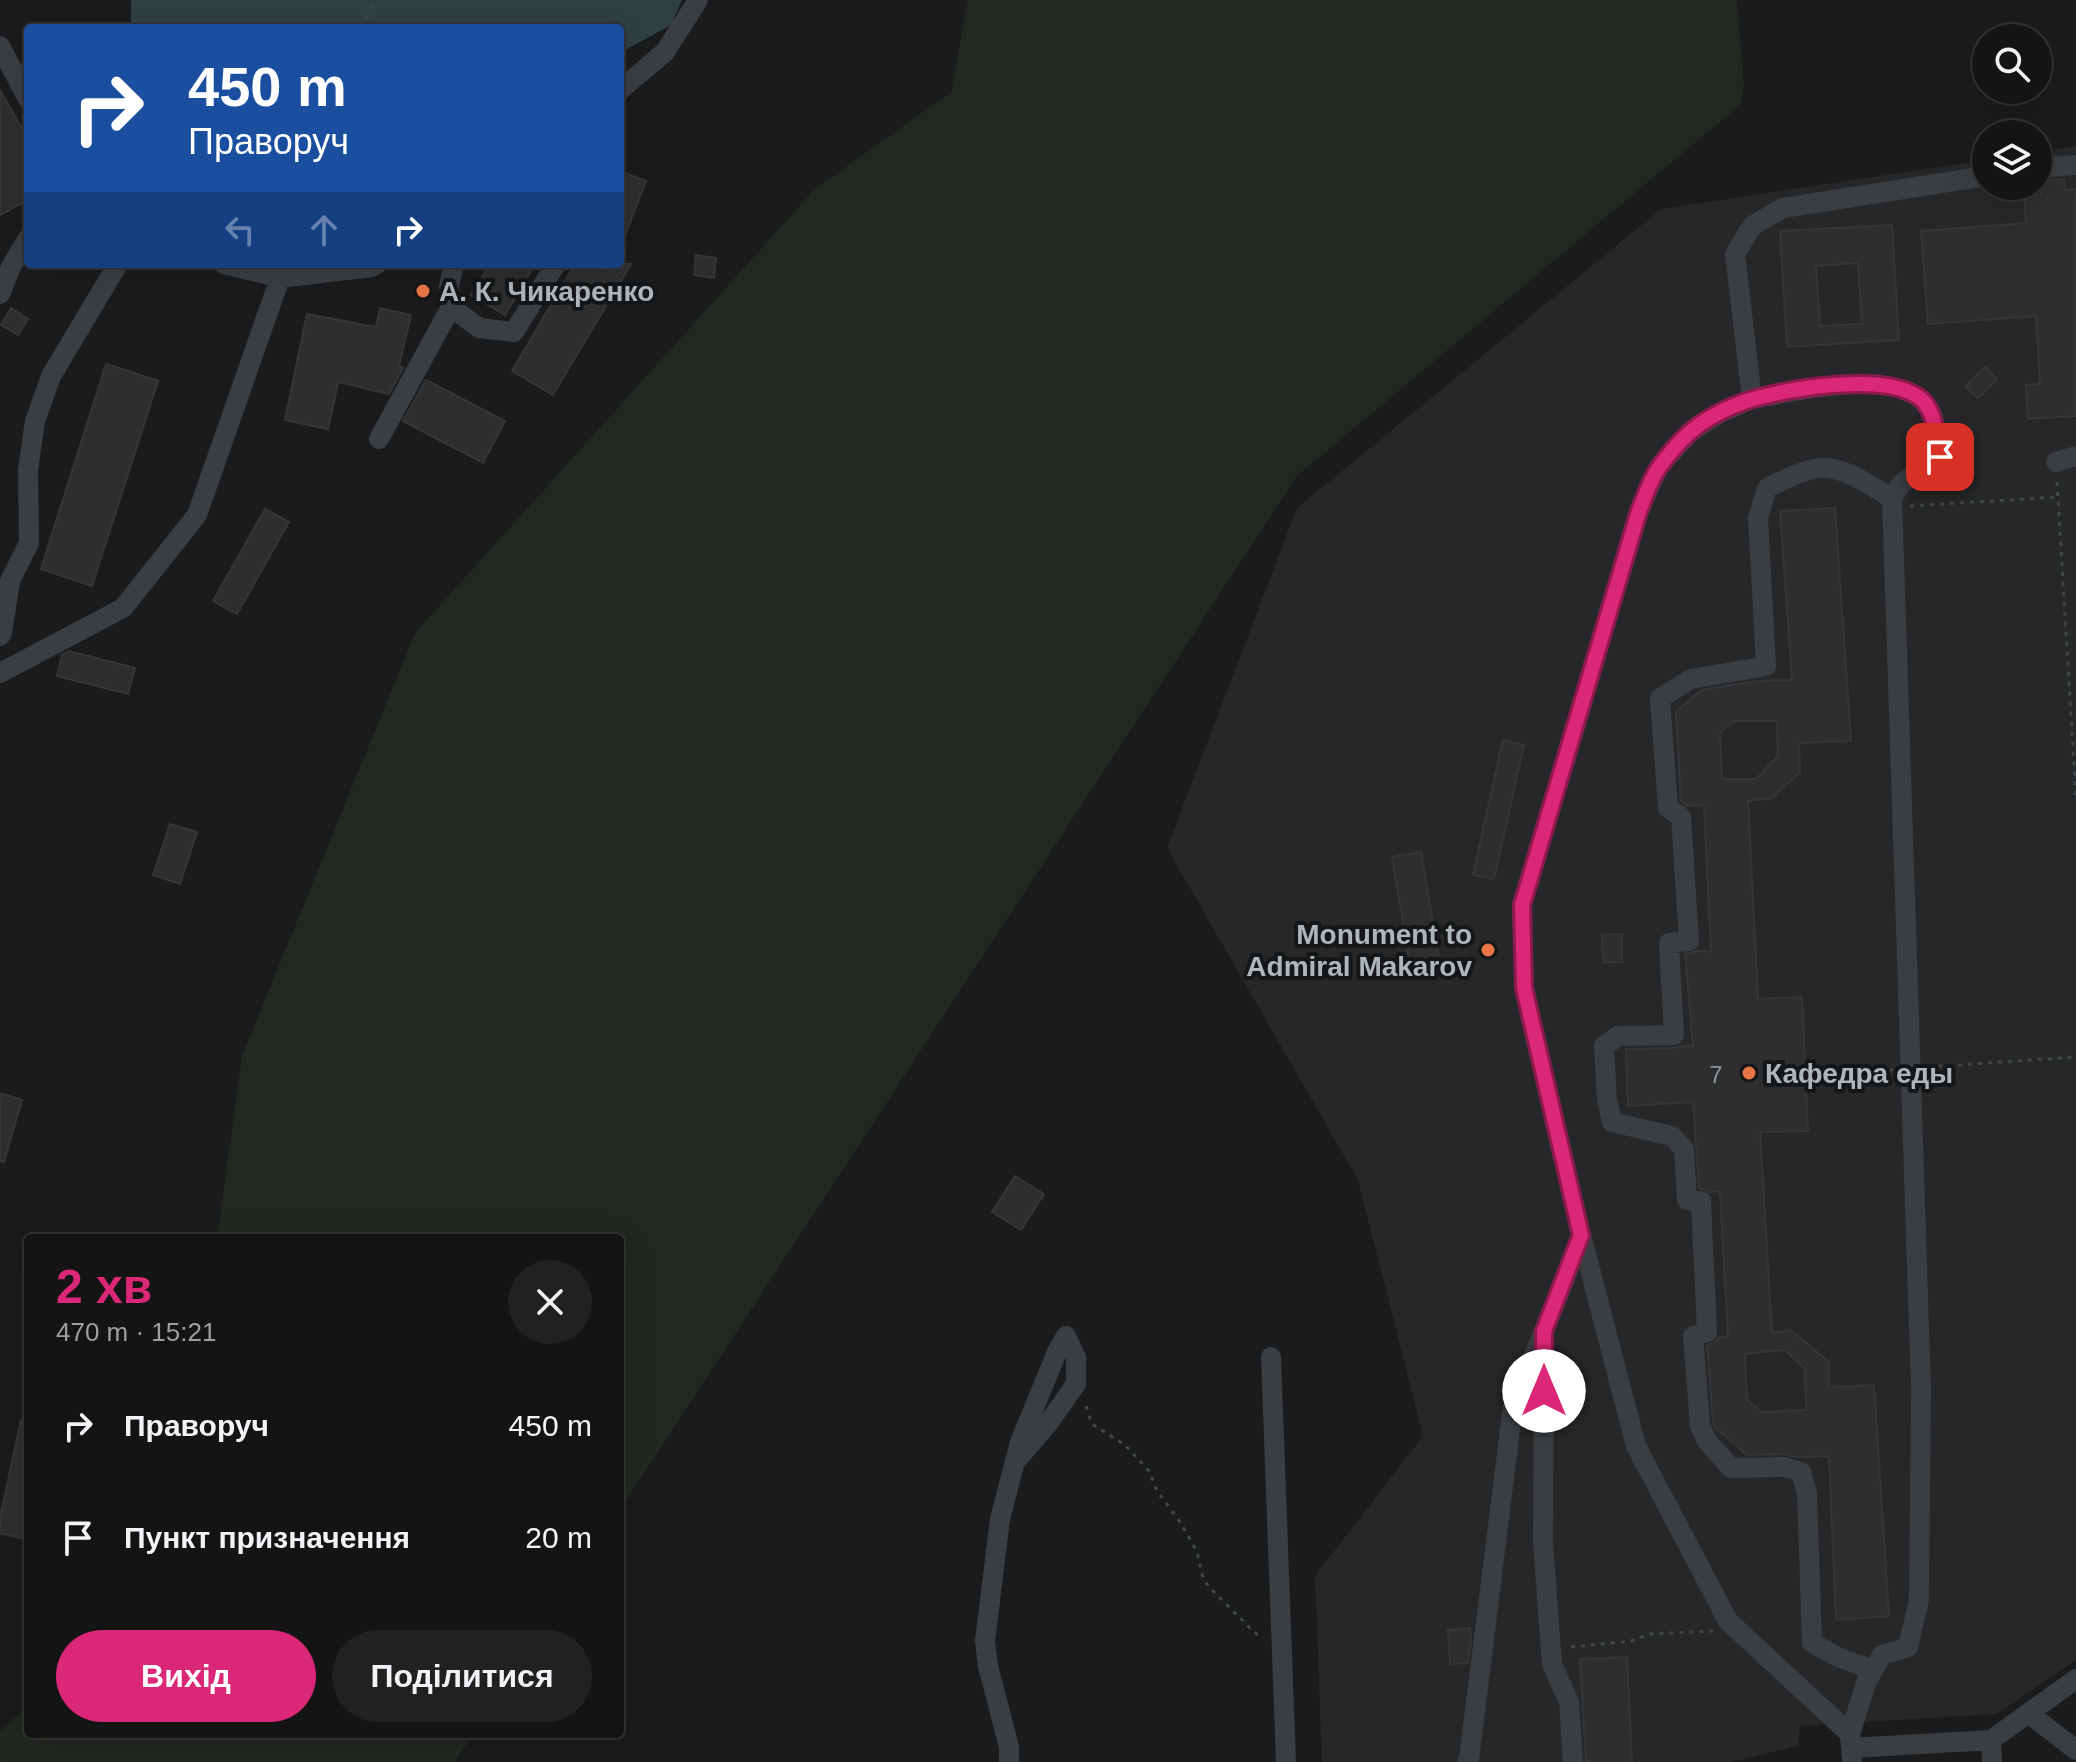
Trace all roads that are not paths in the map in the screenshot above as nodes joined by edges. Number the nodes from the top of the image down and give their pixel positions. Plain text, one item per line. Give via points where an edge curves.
1 (698, 0) edge
2 (0, 46) edge
3 (624, 87) edge
4 (24, 91) edge
5 (2076, 165) edge
6 (2052, 167) edge
7 (1972, 178) edge
8 (24, 245) edge
9 (116, 268) edge
10 (240, 268) edge
11 (364, 268) edge
12 (453, 268) edge
13 (554, 268) edge
14 (280, 278) junction
15 (0, 294) edge
16 (451, 307) junction
17 (1752, 399) junction
18 (379, 439) dead end
19 (1892, 503) junction
20 (0, 636) edge
21 (0, 673) edge
22 (1581, 1235) junction
23 (1544, 1331) junction
24 (1271, 1357) dead end
25 (1015, 1462) junction
26 (1873, 1670) junction
27 (2076, 1679) edge
28 (2028, 1713) junction
29 (1991, 1740) junction
30 (1851, 1748) edge
31 (2076, 1750) edge
32 (1009, 1762) edge
33 (1286, 1762) edge
34 (1467, 1762) edge
35 (1573, 1762) edge
36 (1992, 1762) edge

1 - 3 street via 665,52
2 - 4 street
5 - 6 street
7 - 17 street via 1783,208 1752,226 1735,254
8 - 15 street
9 - 20 street via 51,376 35,421 28,470 29,543 10,581
10 - 14 street
11 - 14 street
12 - 16 street
13 - 16 street via 514,332 479,328
14 - 21 street via 197,515 123,608
16 - 18 street
17 - 19 street via 1849,384 1895,387 1919,396 1931,411 1940,457 1902,483
17 - 22 street via 1690,432 1658,468 1639,511 1522,905 1524,988
19 - 26 street via 1921,1389 1919,1600 1908,1647 1882,1655
19 - 26 street via 1855,477 1827,468 1795,474 1767,488 1758,518 1766,666 1691,679 1660,698 1668,808 1681,817 1689,941 1669,943 1674,1035 1618,1036 1604,1046 1612,1122 1672,1136 1684,1149 1687,1200 1701,1201 1707,1332 1693,1336 1700,1426 1731,1468 1784,1467 1801,1472 1807,1493 1812,1643
22 - 23 street
22 - 30 street via 1636,1446 1728,1621
23 - 34 street via 1513,1406
23 - 35 street via 1543,1542 1552,1664 1569,1702
24 - 33 street
25 - 25 street via 1020,1442 1066,1336 1076,1357 1076,1384
25 - 32 street via 1000,1519 985,1641
26 - 30 street
27 - 28 street
28 - 29 street
28 - 31 street
29 - 30 street
29 - 36 street

